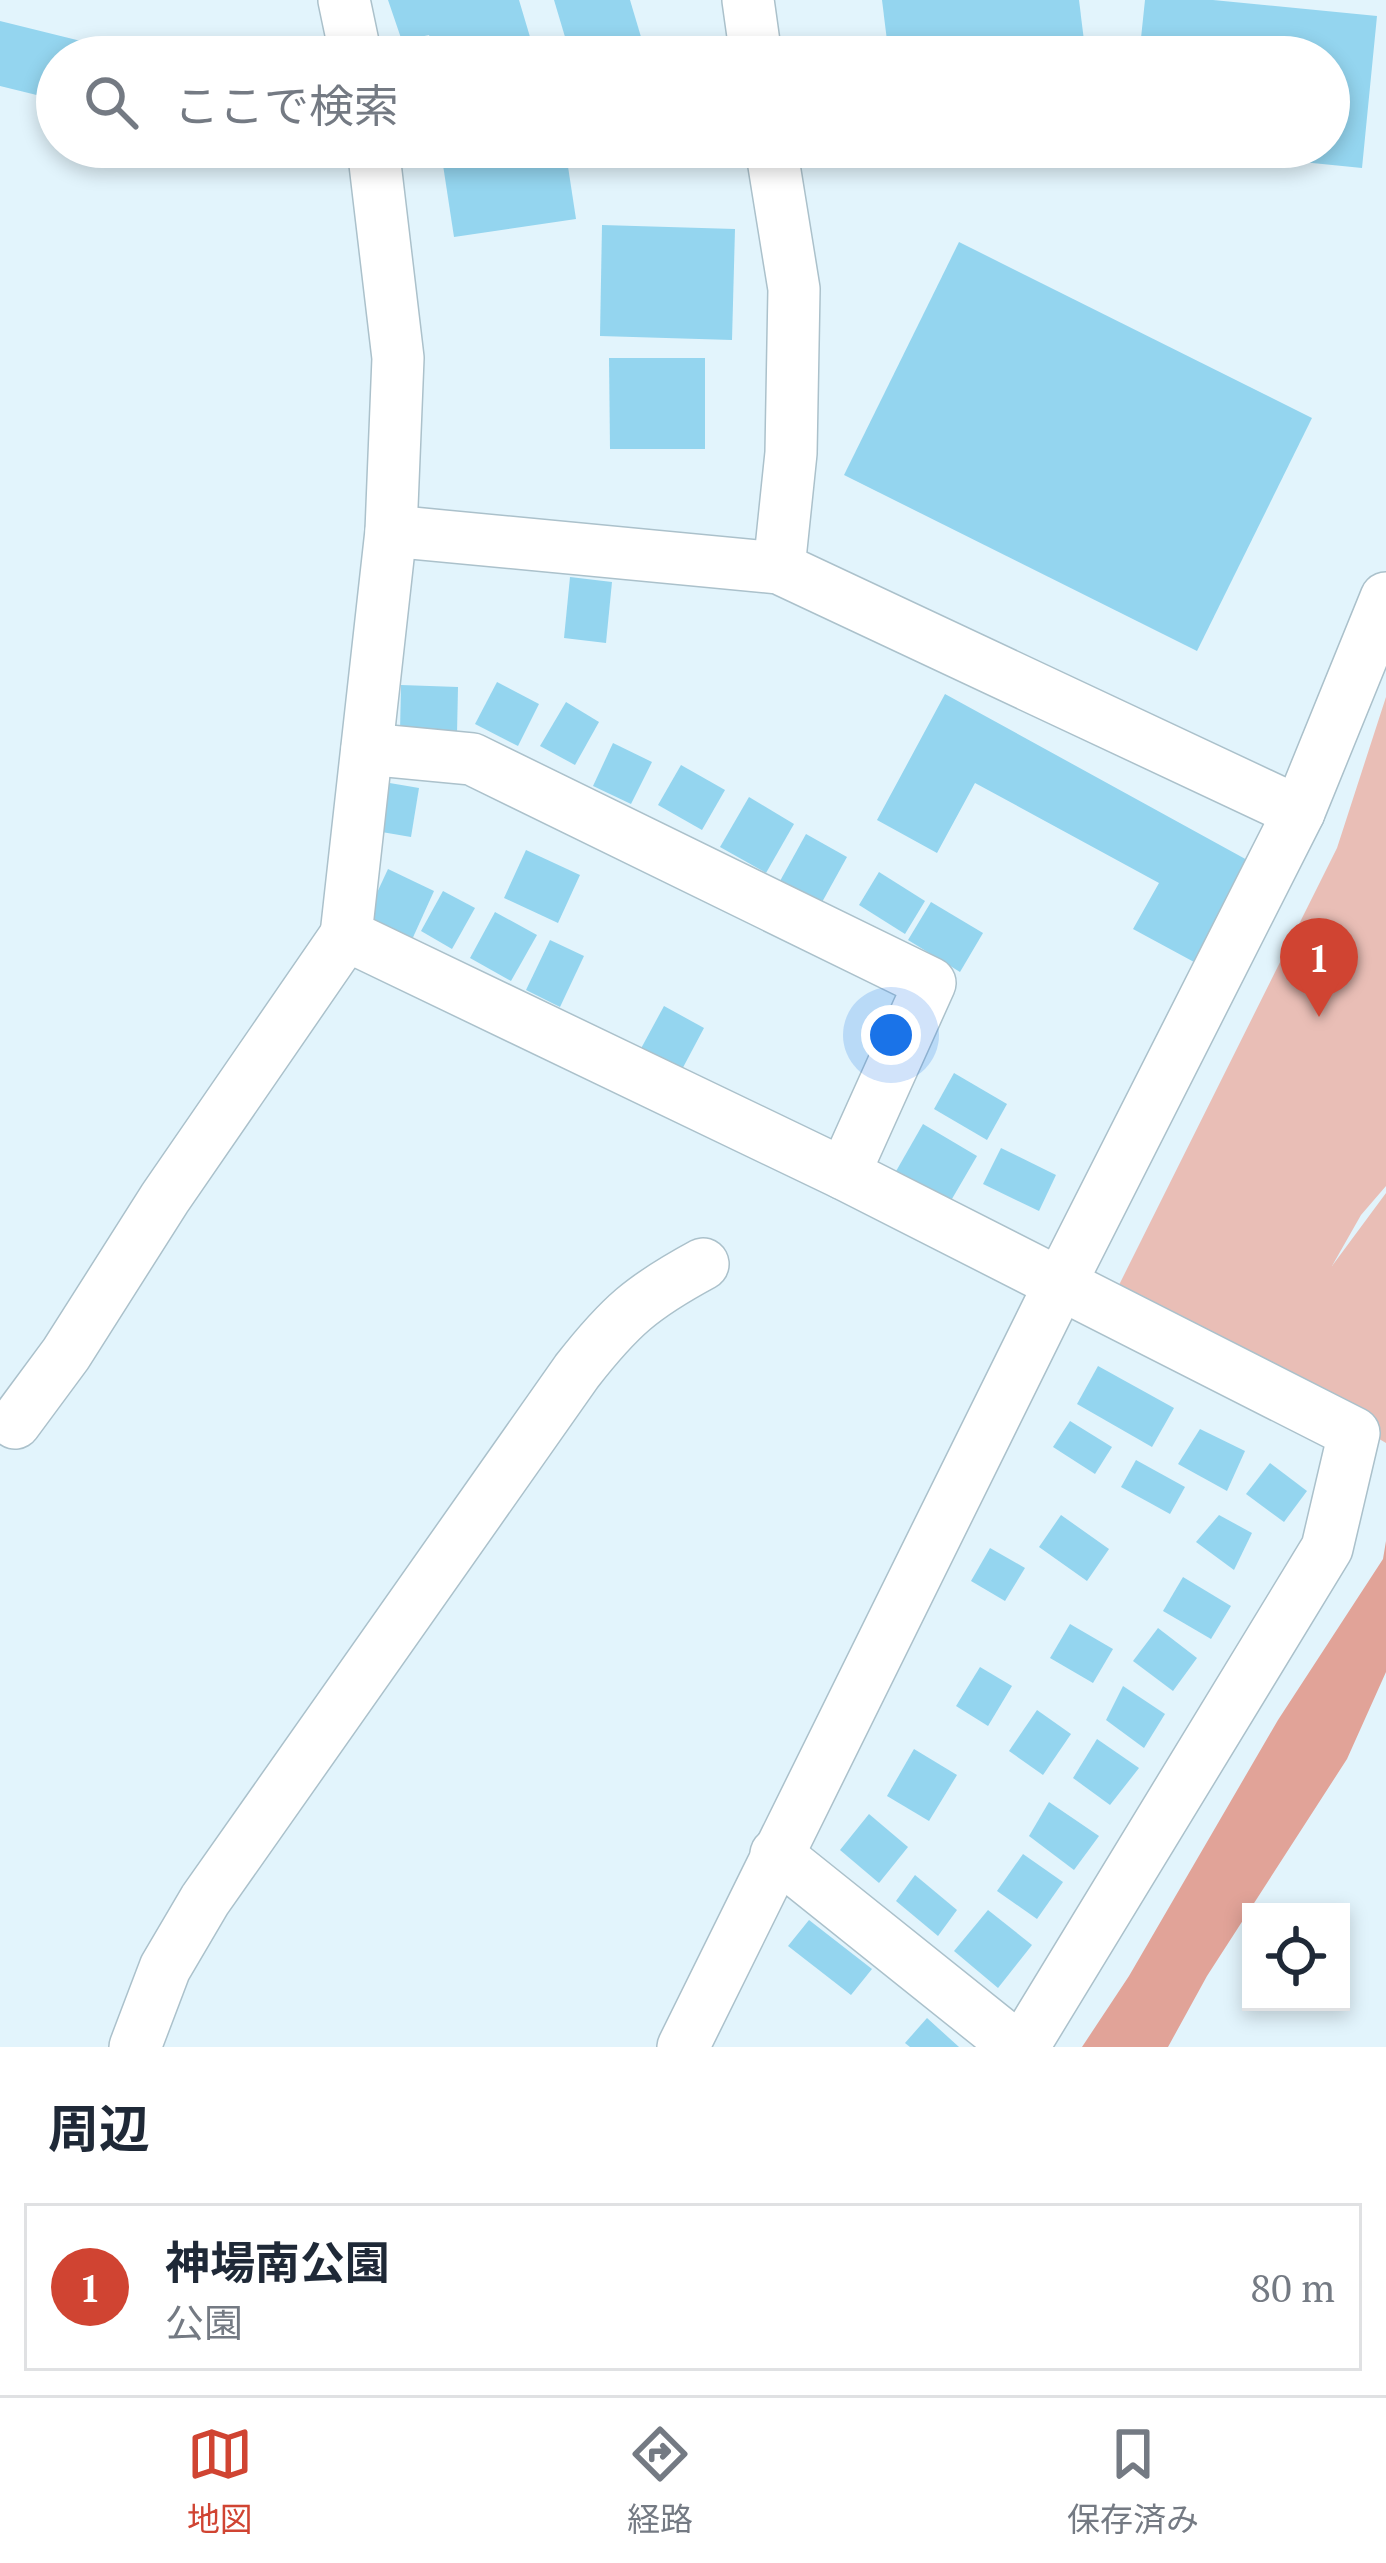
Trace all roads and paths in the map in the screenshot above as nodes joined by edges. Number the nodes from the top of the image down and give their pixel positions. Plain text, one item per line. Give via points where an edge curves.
1 (344, 0) edge
2 (748, 0) edge
3 (352, 36) edge
4 (754, 36) edge
5 (375, 168) edge
6 (774, 168) edge
7 (391, 531) junction
8 (779, 568) junction
9 (1386, 598) edge
10 (367, 749) junction
11 (1298, 812) junction
12 (346, 935) junction
13 (844, 1174) junction
14 (703, 1264) dead end
15 (1059, 1286) junction
16 (15, 1423) dead end
17 (776, 1854) junction
18 (135, 2047) edge
19 (683, 2047) edge
20 (1020, 2047) edge

1 - 3 street
2 - 4 street
5 - 7 street via 398,358
6 - 8 street via 794,289
7 - 8 street
7 - 10 street
8 - 11 street
9 - 11 street
10 - 12 street
10 - 13 street via 472,759 930,983
11 - 15 street
12 - 13 street
12 - 16 street
13 - 15 street
14 - 18 street via 615,1322 577,1371 205,1900 165,1967
15 - 17 street
15 - 20 street via 1354,1432 1327,1548
17 - 19 street
17 - 20 street

